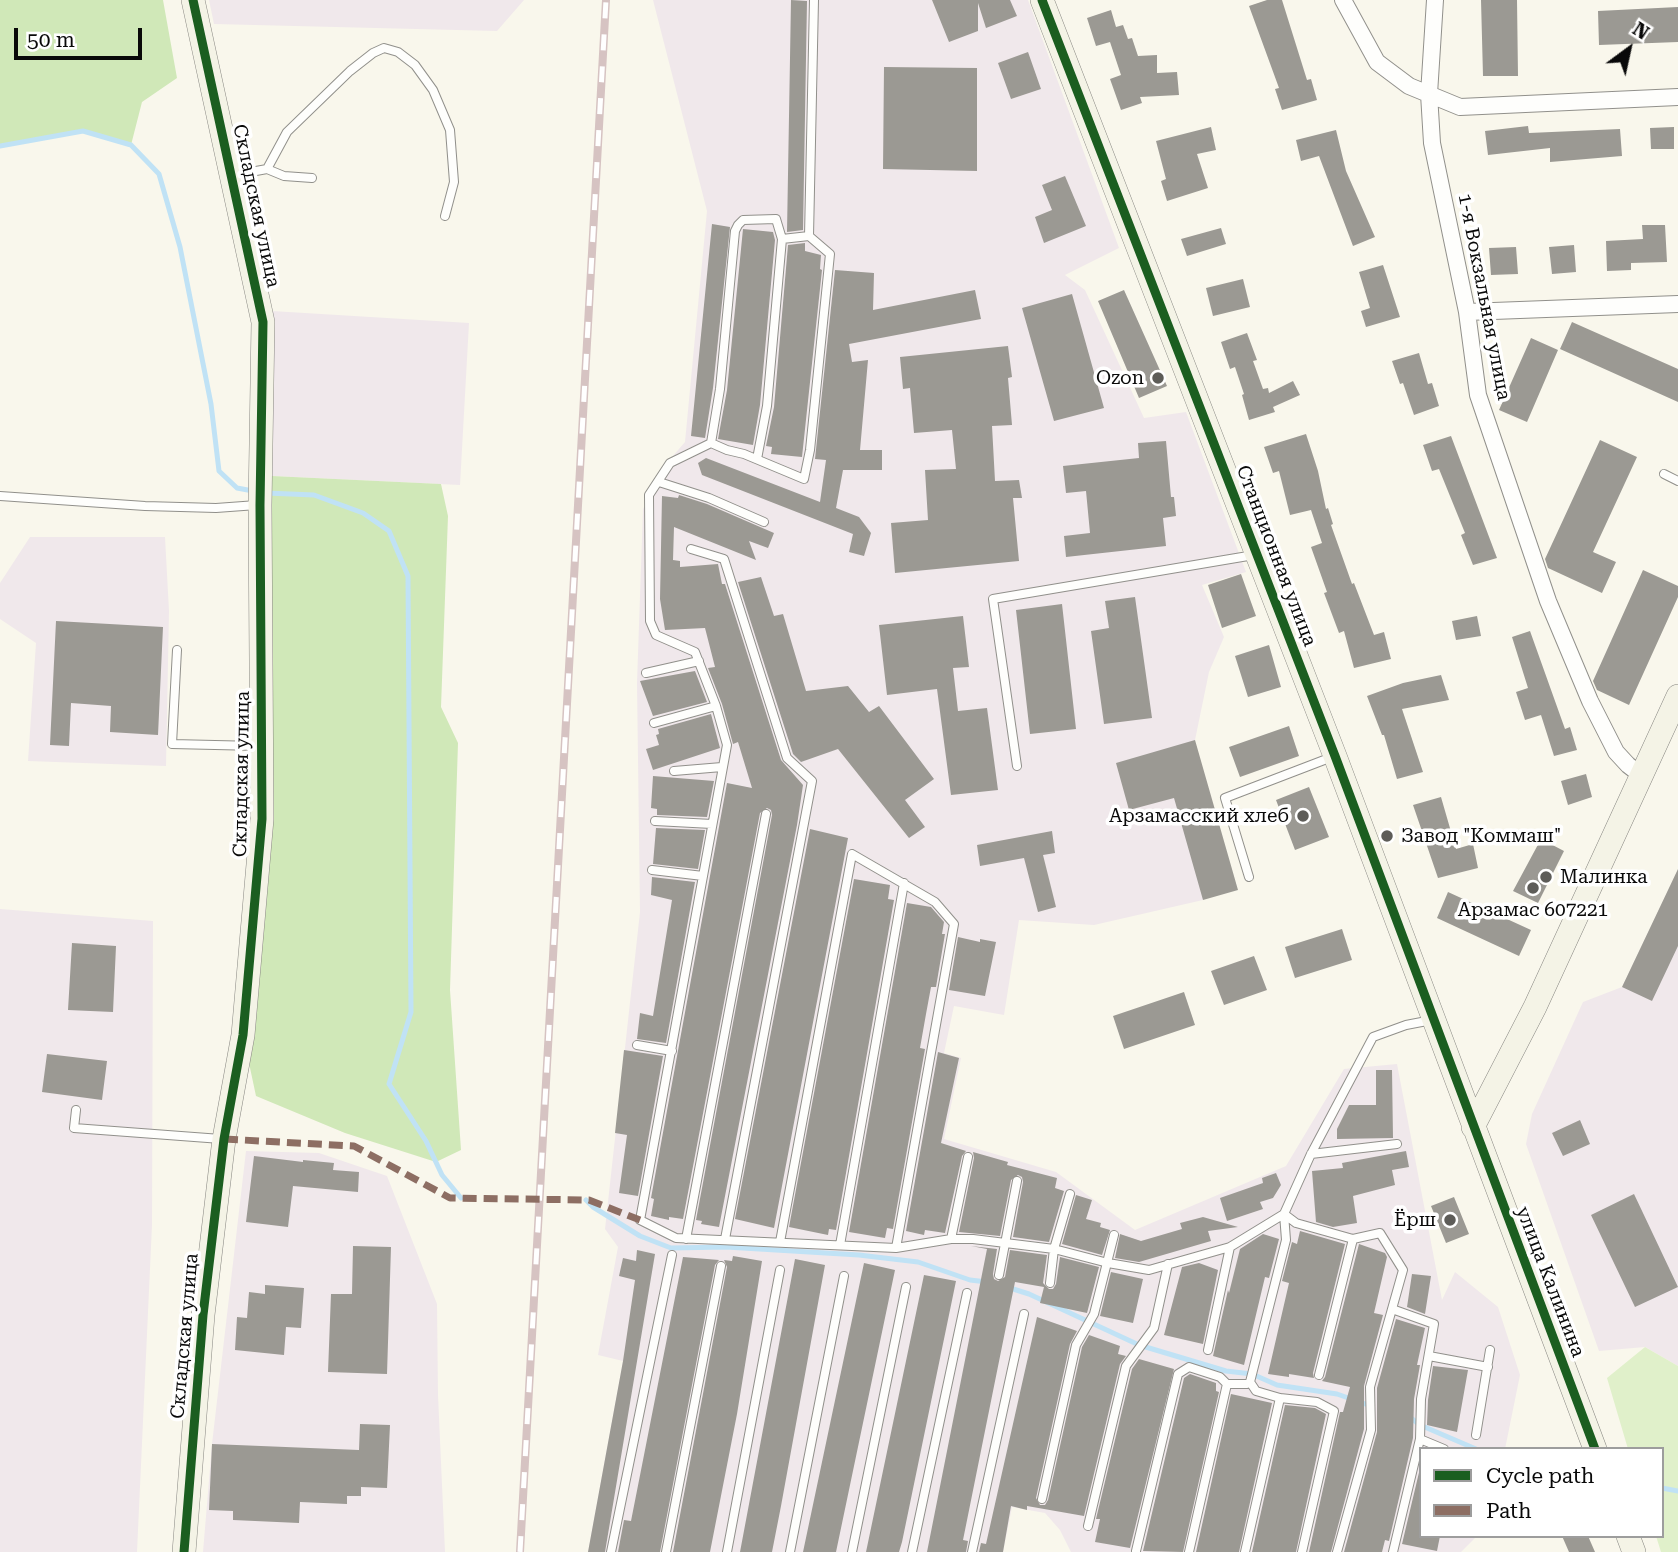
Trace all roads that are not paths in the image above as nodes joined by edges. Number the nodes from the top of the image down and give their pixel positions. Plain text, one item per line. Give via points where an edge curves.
1 (193, 0) edge
2 (814, 0) edge
3 (1042, 0) edge
4 (1343, 0) edge
5 (1435, 0) edge
6 (1429, 94) junction
7 (1678, 97) edge
8 (267, 169) junction
9 (231, 176) junction
10 (312, 178) dead end
11 (445, 216) dead end
12 (809, 236) junction
13 (782, 239) junction
14 (1678, 303) edge
15 (1467, 312) junction
16 (711, 443) junction
17 (757, 459) junction
18 (1664, 474) dead end
19 (1678, 481) edge
20 (659, 482) junction
21 (0, 496) edge
22 (260, 505) junction
23 (764, 522) dead end
24 (691, 549) dead end
25 (1257, 554) junction
26 (177, 650) dead end
27 (699, 661) junction
28 (646, 673) dead end
29 (1678, 696) edge
30 (716, 706) junction
31 (654, 723) dead end
32 (261, 746) junction
33 (1335, 756) junction
34 (722, 766) junction
35 (1017, 766) dead end
36 (674, 771) dead end
37 (1641, 775) junction
38 (766, 814) dead end
39 (655, 821) dead end
40 (712, 824) junction
41 (652, 870) dead end
42 (703, 876) junction
43 (1249, 877) dead end
44 (904, 883) junction
45 (1434, 1019) junction
46 (637, 1045) dead end
47 (672, 1051) junction
48 (76, 1110) dead end
49 (1473, 1127) junction
50 (224, 1139) junction
51 (1396, 1144) dead end
52 (1311, 1154) junction
53 (968, 1157) dead end
54 (1017, 1181) dead end
55 (1070, 1194) dead end
56 (1284, 1214) junction
57 (1114, 1235) dead end
58 (686, 1239) junction
59 (725, 1239) junction
60 (951, 1239) junction
61 (1353, 1240) junction
62 (780, 1242) junction
63 (1005, 1243) junction
64 (840, 1245) junction
65 (1230, 1247) junction
66 (896, 1248) junction
67 (1054, 1248) junction
68 (672, 1255) dead end
69 (1108, 1262) junction
70 (1168, 1264) junction
71 (722, 1266) dead end
72 (780, 1270) dead end
73 (999, 1275) dead end
74 (844, 1276) dead end
75 (1050, 1283) dead end
76 (906, 1287) dead end
77 (967, 1293) dead end
78 (1392, 1309) junction
79 (1024, 1314) dead end
80 (1208, 1350) dead end
81 (1490, 1350) dead end
82 (1429, 1356) junction
83 (1488, 1367) junction
84 (1319, 1375) dead end
85 (1250, 1381) junction
86 (1227, 1384) junction
87 (1279, 1398) junction
88 (1476, 1434) dead end
89 (1420, 1439) junction
90 (1439, 1447) edge
91 (1594, 1447) edge
92 (1042, 1499) dead end
93 (1088, 1526) dead end
94 (1136, 1551) edge
95 (184, 1552) edge
96 (611, 1552) edge
97 (666, 1552) edge
98 (727, 1552) edge
99 (790, 1552) edge
100 (852, 1552) edge
101 (912, 1552) edge
102 (972, 1552) edge
103 (1189, 1552) edge
104 (1245, 1552) edge
105 (1302, 1552) edge
106 (1337, 1552) edge
107 (1393, 1552) edge

1 - 9 street, Складская улица
2 - 12 lane
3 - 25 street, Станционная улица
4 - 6 street via 1377,62 1409,86
5 - 6 street, 1-я Вокзальная улица
6 - 7 street via 1460,107
6 - 15 street, 1-я Вокзальная улица via 1432,143
8 - 9 lane
8 - 10 lane via 284,176
8 - 11 lane via 287,132 350,71 384,48 415,65 433,90 450,131 454,182
9 - 22 street, Складская улица via 263,322
12 - 13 lane
12 - 17 lane via 830,254 804,479
13 - 16 lane via 776,219 743,220 735,231
13 - 17 lane via 767,406
14 - 15 street
15 - 37 street, 1-я Вокзальная улица via 1478,395 1548,601 1616,752
16 - 17 lane
16 - 20 lane via 670,463
18 - 19 lane
20 - 23 lane
20 - 27 lane via 649,495 650,621 656,635 695,652
21 - 22 lane via 145,506
22 - 32 street, Складская улица
24 - 59 lane via 724,559 787,758 812,781
25 - 33 street, Станционная улица
25 - 35 lane via 993,599
26 - 32 lane via 172,744
27 - 28 lane
27 - 30 lane
29 - 37 street
30 - 31 lane
30 - 34 lane via 727,745
32 - 50 street, Складская улица via 262,819 243,1035
33 - 43 lane via 1225,798
33 - 45 street, Станционная улица
34 - 36 lane
34 - 40 lane
37 - 49 street via 1535,1007
38 - 58 lane
39 - 40 lane
40 - 42 lane
41 - 42 lane
42 - 47 lane
44 - 62 lane via 852,854
44 - 64 lane
44 - 66 lane via 935,902 954,924
45 - 49 street, Станционная улица
45 - 52 lane via 1373,1037
46 - 47 lane
47 - 58 lane via 639,1220
48 - 50 lane via 74,1128
49 - 91 street, улица Калинина
50 - 95 street, Складская улица via 203,1315
51 - 52 lane
52 - 56 lane
53 - 60 lane
54 - 63 lane
55 - 67 lane
56 - 61 lane via 1296,1223
56 - 65 lane
56 - 85 lane via 1286,1240
57 - 69 lane
58 - 59 lane
59 - 62 lane
60 - 63 lane
60 - 66 lane
61 - 78 lane via 1380,1233 1403,1270
61 - 84 lane
62 - 64 lane
63 - 67 lane
63 - 73 lane
64 - 66 lane
65 - 70 lane
65 - 80 lane
67 - 69 lane
67 - 75 lane
68 - 96 lane
69 - 70 lane via 1149,1270
69 - 92 lane via 1094,1314 1076,1345
70 - 93 lane via 1154,1328 1126,1366
71 - 97 lane
72 - 98 lane
74 - 99 lane
76 - 100 lane
77 - 101 lane
78 - 82 lane via 1434,1324
78 - 106 lane via 1370,1387 1371,1430
79 - 102 lane
81 - 83 lane
82 - 83 lane
82 - 89 lane
83 - 88 lane
85 - 86 lane
85 - 87 lane via 1256,1391
86 - 94 lane via 1220,1377 1189,1367 1178,1374
86 - 103 lane
87 - 104 lane
87 - 105 lane via 1317,1402 1334,1411
89 - 90 lane
89 - 107 lane

